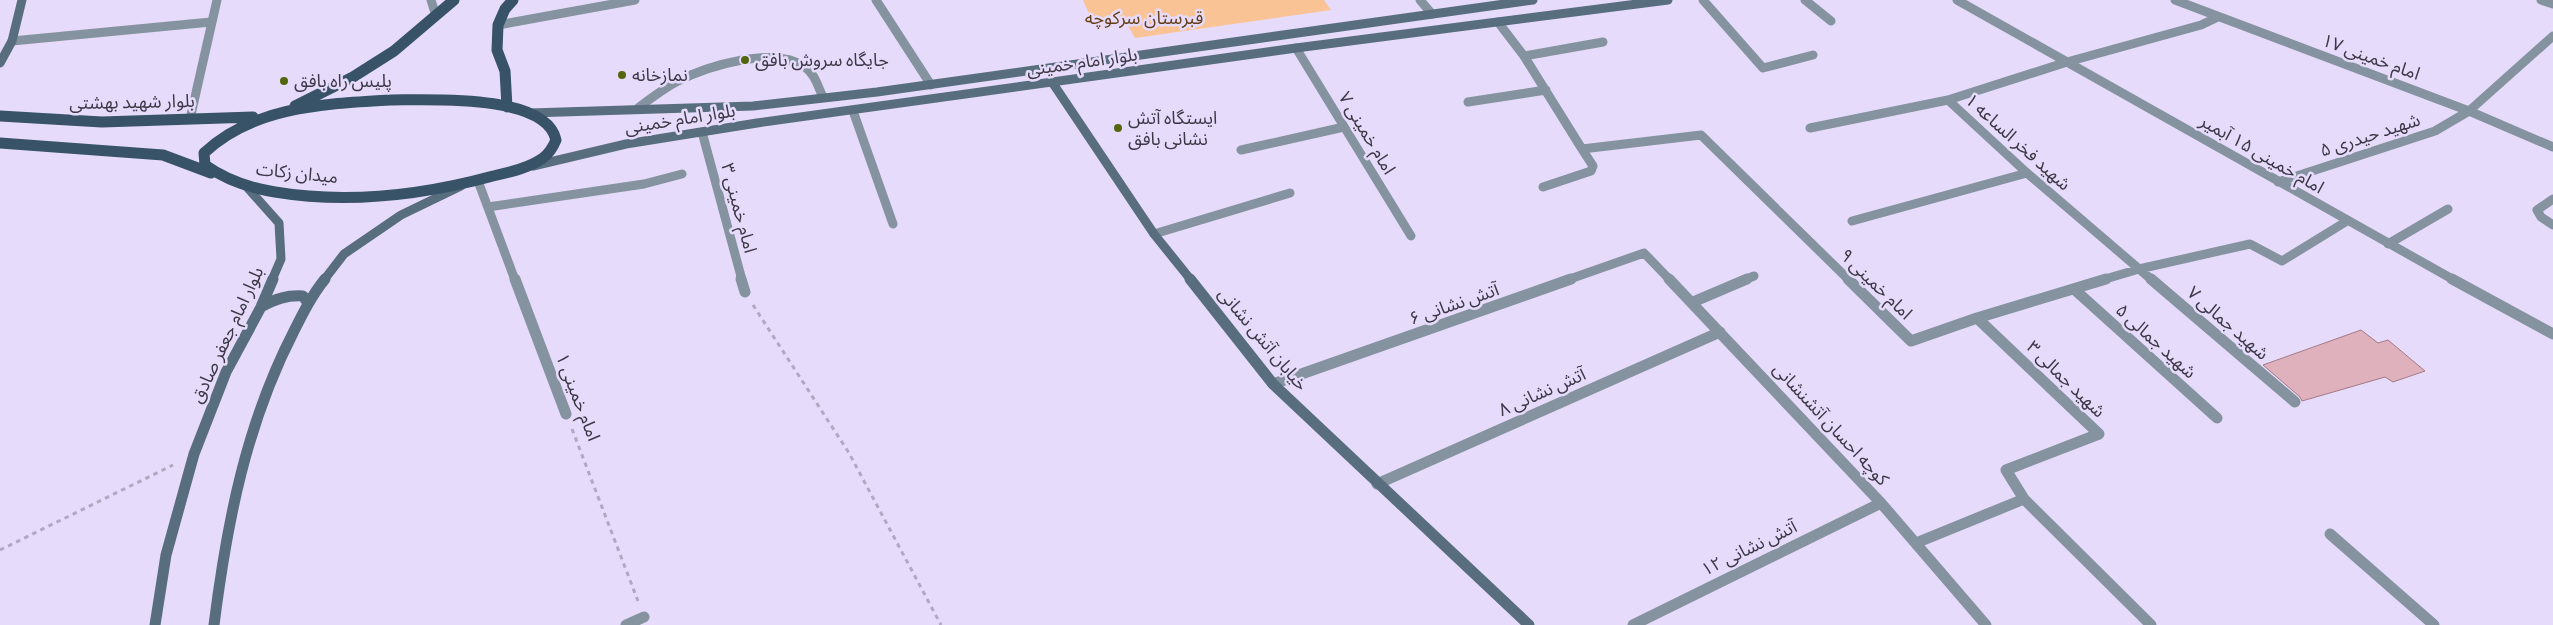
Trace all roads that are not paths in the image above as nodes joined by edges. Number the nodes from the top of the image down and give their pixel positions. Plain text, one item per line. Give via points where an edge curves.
1 (22, 0) edge
2 (217, 0) edge
3 (431, 0) edge
4 (454, 0) edge
5 (513, 0) edge
6 (636, 0) edge
7 (876, 0) edge
8 (1420, 0) edge
9 (1533, 0) edge
10 (1668, 0) edge
11 (1702, 0) edge
12 (1806, 0) edge
13 (1957, 0) edge
14 (2175, 0) edge
15 (2541, 0) edge
16 (2553, 4) edge
17 (1432, 14) junction
18 (436, 16) junction
19 (2218, 17) junction
20 (1831, 21) dead end
21 (211, 22) junction
22 (1498, 22) junction
23 (498, 25) junction
24 (2553, 36) edge
25 (1244, 40) junction
26 (12, 41) junction
27 (1603, 42) dead end
28 (1296, 48) junction
29 (1170, 50) junction
30 (1243, 55) junction
31 (1813, 55) dead end
32 (1524, 56) junction
33 (2067, 62) junction
34 (0, 63) edge
35 (1180, 64) junction
36 (1052, 82) junction
37 (931, 84) junction
38 (1546, 90) junction
39 (822, 96) junction
40 (1948, 100) junction
41 (1468, 102) dead end
42 (508, 107) junction
43 (638, 108) junction
44 (853, 111) junction
45 (2469, 111) junction
46 (530, 113) junction
47 (278, 115) junction
48 (0, 116) edge
49 (265, 117) junction
50 (190, 118) junction
51 (1344, 127) junction
52 (1810, 128) dead end
53 (702, 132) junction
54 (0, 143) edge
55 (2553, 147) edge
56 (1582, 149) junction
57 (1241, 150) dead end
58 (503, 174) junction
59 (682, 174) dead end
60 (2027, 174) junction
61 (220, 176) junction
62 (478, 181) junction
63 (2278, 182) junction
64 (246, 186) junction
65 (462, 186) junction
66 (1544, 187) dead end
67 (1290, 193) dead end
68 (2553, 199) edge
69 (488, 206) junction
70 (2448, 209) dead end
71 (1852, 221) dead end
72 (2347, 221) junction
73 (893, 224) dead end
74 (2553, 225) edge
75 (1154, 234) junction
76 (1411, 236) dead end
77 (2388, 244) junction
78 (1644, 253) joint
79 (2139, 269) junction
80 (1754, 276) dead end
81 (2074, 289) junction
82 (745, 292) road end
83 (1693, 302) junction
84 (308, 303) junction
85 (261, 307) junction
86 (1977, 318) junction
87 (1720, 332) junction
88 (2553, 334) edge
89 (1274, 384) junction
90 (2295, 402) dead end
91 (566, 414) road end
92 (2218, 418) dead end
93 (1377, 484) junction
94 (2024, 499) junction
95 (1881, 502) junction
96 (2330, 534) dead end
97 (1916, 543) junction
98 (644, 617) road end
99 (155, 625) edge
100 (214, 625) edge
101 (626, 625) edge
102 (1529, 625) edge
103 (1633, 625) edge
104 (1986, 625) edge
105 (2151, 625) edge
106 (2434, 625) edge

1 - 26 main road
2 - 21 street
3 - 18 street
4 - 18 main road
5 - 23 main road
6 - 23 street
7 - 37 street
8 - 17 street
9 - 17 main road, بلوار امام خمینی
10 - 22 main road, بلوار امام خمینی
11 - 31 street via 1763,68
12 - 20 street
13 - 33 street, امام خمینی ۱۵ آبمیر
14 - 19 street, امام خمینی ۱۷
15 - 16 street
17 - 25 main road, بلوار امام خمینی
18 - 47 main road via 394,51 353,77
19 - 33 street, شهید فخر الساعه ۱ via 2191,28
19 - 45 street, امام خمینی ۱۷
21 - 26 street
21 - 50 street
22 - 28 main road, بلوار امام خمینی
22 - 32 street
23 - 42 main road via 497,50 505,71
24 - 45 street, شهید حیدری ۵
25 - 29 main road, بلوار امام خمینی
25 - 30 main road via 1232,46 1234,51
26 - 34 main road
27 - 32 street
28 - 30 main road, بلوار امام خمینی
28 - 51 street, امام خمینی ۷
29 - 35 main road via 1186,53 1186,59
29 - 37 main road, بلوار امام خمینی
30 - 35 main road, بلوار امام خمینی
32 - 38 street
33 - 40 street, شهید فخر الساعه ۱
33 - 63 street, امام خمینی ۱۵ آبمیر
35 - 36 main road, بلوار امام خمینی
36 - 44 main road, بلوار امام خمینی
36 - 75 main road, خیابان آتش نشانی
37 - 39 main road, بلوار امام خمینی
38 - 41 street
38 - 56 street
39 - 43 main road, بلوار امام خمینی via 753,106
39 - 43 street via 805,66 792,60 766,57 707,68 679,80
40 - 52 street
40 - 60 street, شهید فخر الساعه ۱
42 - 46 main road, میدان زکات
42 - 47 main road, میدان زکات via 434,100 390,100 346,103
43 - 46 main road, بلوار امام خمینی
44 - 53 main road, بلوار امام خمینی
44 - 73 street
45 - 55 street, امام خمینی ۱۷
45 - 63 street, شهید حیدری ۵ via 2435,131
46 - 58 main road, میدان زکات via 552,126 556,140 549,152 531,165
47 - 49 main road, میدان زکات
48 - 50 main road, بلوار شهید بهشتی via 102,122
49 - 50 main road, بلوار شهید بهشتی
49 - 61 main road, میدان زکات via 214,140 204,152 205,165
51 - 57 street
51 - 76 street, امام خمینی ۷
53 - 58 main road, بلوار امام خمینی via 626,144
53 - 82 street, امام خمینی ۳
54 - 61 main road via 164,154
56 - 66 street via 1593,166 1591,171
56 - 86 street, امام خمینی ۹ via 1701,135 1911,341
58 - 62 main road, میدان زکات
59 - 69 street via 644,184
60 - 71 street
60 - 79 street, شهید فخر الساعه ۱
61 - 64 main road, میدان زکات
62 - 65 main road, میدان زکات
62 - 69 street, امام خمینی ۱
63 - 72 street, امام خمینی ۱۵ آبمیر
64 - 65 main road, میدان زکات via 324,196 419,192
64 - 85 main road, بلوار امام جعفر صادق via 279,223 281,259
65 - 84 main road via 401,215 344,254
67 - 75 street
68 - 74 street via 2536,210
69 - 91 street, امام خمینی ۱
70 - 77 street
72 - 77 street, امام خمینی ۱۵ آبمیر
72 - 79 street, امام خمینی ۹ via 2282,261 2250,244
75 - 89 main road, خیابان آتش نشانی
77 - 88 street, امام خمینی ۱۵ آبمیر
78 - 83 street, کوچه احسان آتشنشانی
78 - 89 street, آتش نشانی ۶
79 - 81 street, امام خمینی ۹
79 - 90 street, شهید جمالی ۷
80 - 83 street
81 - 86 street, امام خمینی ۹
81 - 92 street, شهید جمالی ۵
83 - 87 street, کوچه احسان آتشنشانی
84 - 85 main road via 303,296 290,294 274,298
84 - 100 main road via 276,366 248,445 225,540
85 - 99 main road, بلوار امام جعفر صادق via 226,372 194,454 166,555
86 - 94 street, شهید جمالی ۳ via 2099,434 2006,470
87 - 93 street, آتش نشانی ۸
87 - 95 street, کوچه احسان آتشنشانی
89 - 93 main road, خیابان آتش نشانی
93 - 102 main road, خیابان آتش نشانی
94 - 97 street
94 - 105 street
95 - 97 street, کوچه احسان آتشنشانی
95 - 103 street, آتش نشانی ۱۲
96 - 106 street
97 - 104 street, کوچه احسان آتشنشانی
98 - 101 street

